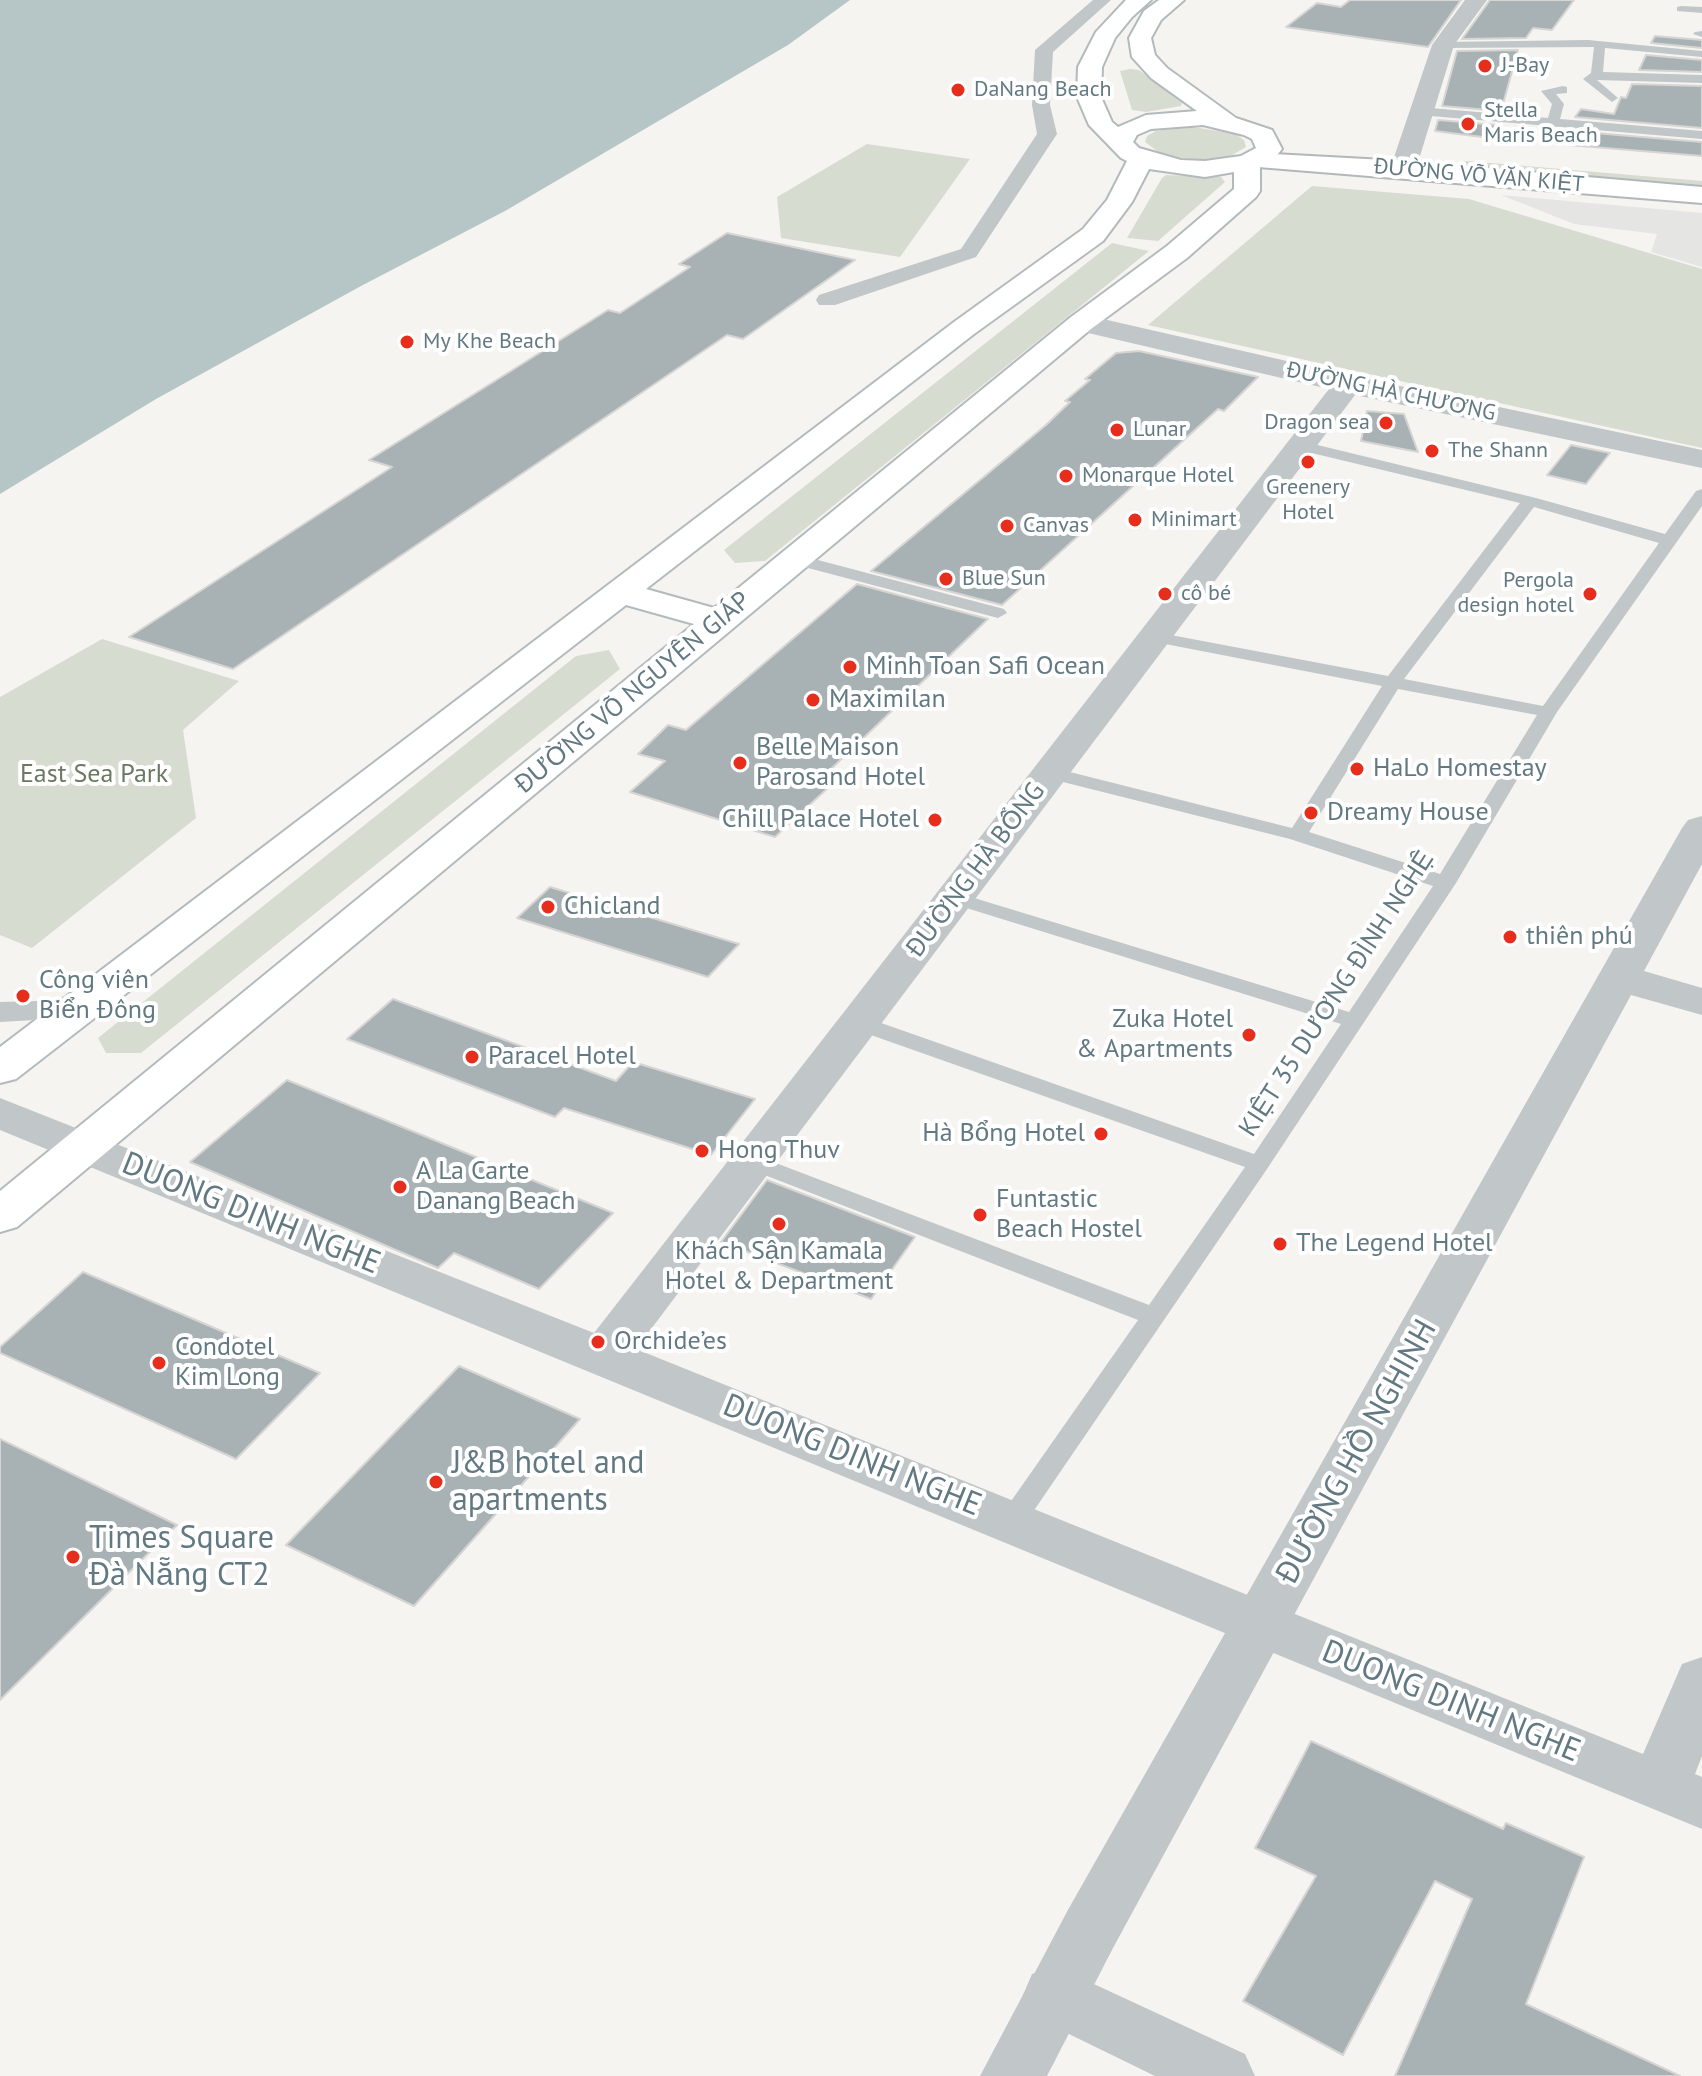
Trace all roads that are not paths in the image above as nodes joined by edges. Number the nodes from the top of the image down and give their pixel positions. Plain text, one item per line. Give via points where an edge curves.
1 (1103, 0) edge
2 (1140, 0) edge
3 (1173, 0) edge
4 (1476, 0) edge
5 (1681, 9) dead end
6 (1702, 10) edge
7 (1443, 45) junction
8 (1600, 45) junction
9 (1702, 54) edge
10 (1597, 75) junction
11 (1702, 79) edge
12 (1563, 90) dead end
13 (1612, 98) dead end
14 (1419, 111) junction
15 (1227, 122) junction
16 (1553, 122) junction
17 (1702, 135) edge
18 (1131, 150) junction
19 (1255, 153) junction
20 (1406, 159) junction
21 (1702, 172) edge
22 (1702, 195) edge
23 (827, 300) dead end
24 (1081, 323) junction
25 (1362, 383) junction
26 (1301, 446) junction
27 (1702, 459) edge
28 (1702, 494) edge
29 (1530, 501) junction
30 (1670, 541) junction
31 (795, 559) junction
32 (623, 593) junction
33 (998, 613) dead end
34 (721, 621) junction
35 (1155, 637) junction
36 (1393, 682) junction
37 (1548, 712) junction
38 (1050, 773) junction
39 (1702, 828) edge
40 (1297, 835) junction
41 (1446, 883) junction
42 (954, 898) junction
43 (1621, 978) junction
44 (1702, 1002) edge
45 (76, 1010) junction
46 (0, 1012) edge
47 (1354, 1021) junction
48 (859, 1023) junction
49 (0, 1069) edge
50 (0, 1113) edge
51 (83, 1147) junction
52 (752, 1162) junction
53 (1259, 1164) junction
54 (0, 1216) edge
55 (1153, 1316) junction
56 (604, 1356) junction
57 (1012, 1521) junction
58 (1261, 1625) junction
59 (1702, 1680) edge
60 (1681, 1796) edge
61 (1055, 1995) junction
62 (1013, 2076) edge
63 (1222, 2076) edge

1 - 23 street via 1044,50 1041,105 1047,134 969,253
2 - 18 main road via 1104,37 1090,67 1089,97 1101,125
3 - 15 main road via 1152,16 1140,38 1144,57
4 - 7 street
5 - 6 lane
7 - 8 lane
7 - 14 street
8 - 9 lane
8 - 10 lane
10 - 11 lane
10 - 13 lane via 1589,79
12 - 16 lane via 1547,91 1558,104
14 - 16 lane
14 - 20 street
15 - 18 main road via 1159,120 1128,130
15 - 19 main road
16 - 17 lane
18 - 19 main road via 1170,166 1205,169
18 - 32 main road via 1119,202 1093,235 964,328
19 - 20 main road, ĐƯỜNG VÕ VĂN KIỆT
19 - 20 main road, ĐƯỜNG VÕ VĂN KIỆT via 1300,139
19 - 24 main road, ĐƯỜNG VÕ NGUYÊN GIÁP via 1247,191 1177,252
20 - 21 main road, ĐƯỜNG VÕ VĂN KIỆT
20 - 22 main road, ĐƯỜNG VÕ VĂN KIỆT
24 - 25 street, ĐƯỜNG HÀ CHƯƠNG
24 - 31 main road, ĐƯỜNG VÕ NGUYÊN GIÁP
25 - 26 street, ĐƯỜNG HÀ BỔNG
25 - 27 street, ĐƯỜNG HÀ CHƯƠNG
26 - 29 lane
26 - 35 street, ĐƯỜNG HÀ BỔNG
28 - 30 lane, KIỆT 35 DƯƠNG ĐÌNH NGHỆ
29 - 30 lane
29 - 36 lane
30 - 37 lane, KIỆT 35 DƯƠNG ĐÌNH NGHỆ
31 - 33 lane
31 - 34 main road, ĐƯỜNG VÕ NGUYÊN GIÁP
32 - 34 main road
32 - 45 main road
34 - 51 main road, ĐƯỜNG VÕ NGUYÊN GIÁP
35 - 36 lane
35 - 38 street, ĐƯỜNG HÀ BỔNG
36 - 37 lane
36 - 40 lane
37 - 41 lane, KIỆT 35 DƯƠNG ĐÌNH NGHỆ
38 - 40 lane
38 - 42 street, ĐƯỜNG HÀ BỔNG
39 - 43 street, ĐƯỜNG HỒ NGHINH
40 - 41 lane
41 - 47 lane, KIỆT 35 DƯƠNG ĐÌNH NGHỆ
42 - 47 lane
42 - 48 street, ĐƯỜNG HÀ BỔNG
43 - 44 street
43 - 58 street, ĐƯỜNG HỒ NGHINH
45 - 46 street
45 - 49 main road
47 - 53 lane, KIỆT 35 DƯƠNG ĐÌNH NGHỆ
48 - 52 street, ĐƯỜNG HÀ BỔNG
48 - 53 lane
50 - 51 street, DUONG DINH NGHE
51 - 54 main road, ĐƯỜNG VÕ NGUYÊN GIÁP
51 - 56 street, DUONG DINH NGHE
52 - 55 lane
52 - 56 street, ĐƯỜNG HÀ BỔNG
53 - 55 lane, KIỆT 35 DƯƠNG ĐÌNH NGHỆ
55 - 57 lane, KIỆT 35 DƯƠNG ĐÌNH NGHỆ
56 - 57 street, DUONG DINH NGHE
57 - 58 street, DUONG DINH NGHE
58 - 60 street, DUONG DINH NGHE
58 - 61 street, ĐƯỜNG HỒ NGHINH
59 - 60 street
61 - 62 street, ĐƯỜNG HỒ NGHINH
61 - 63 street

